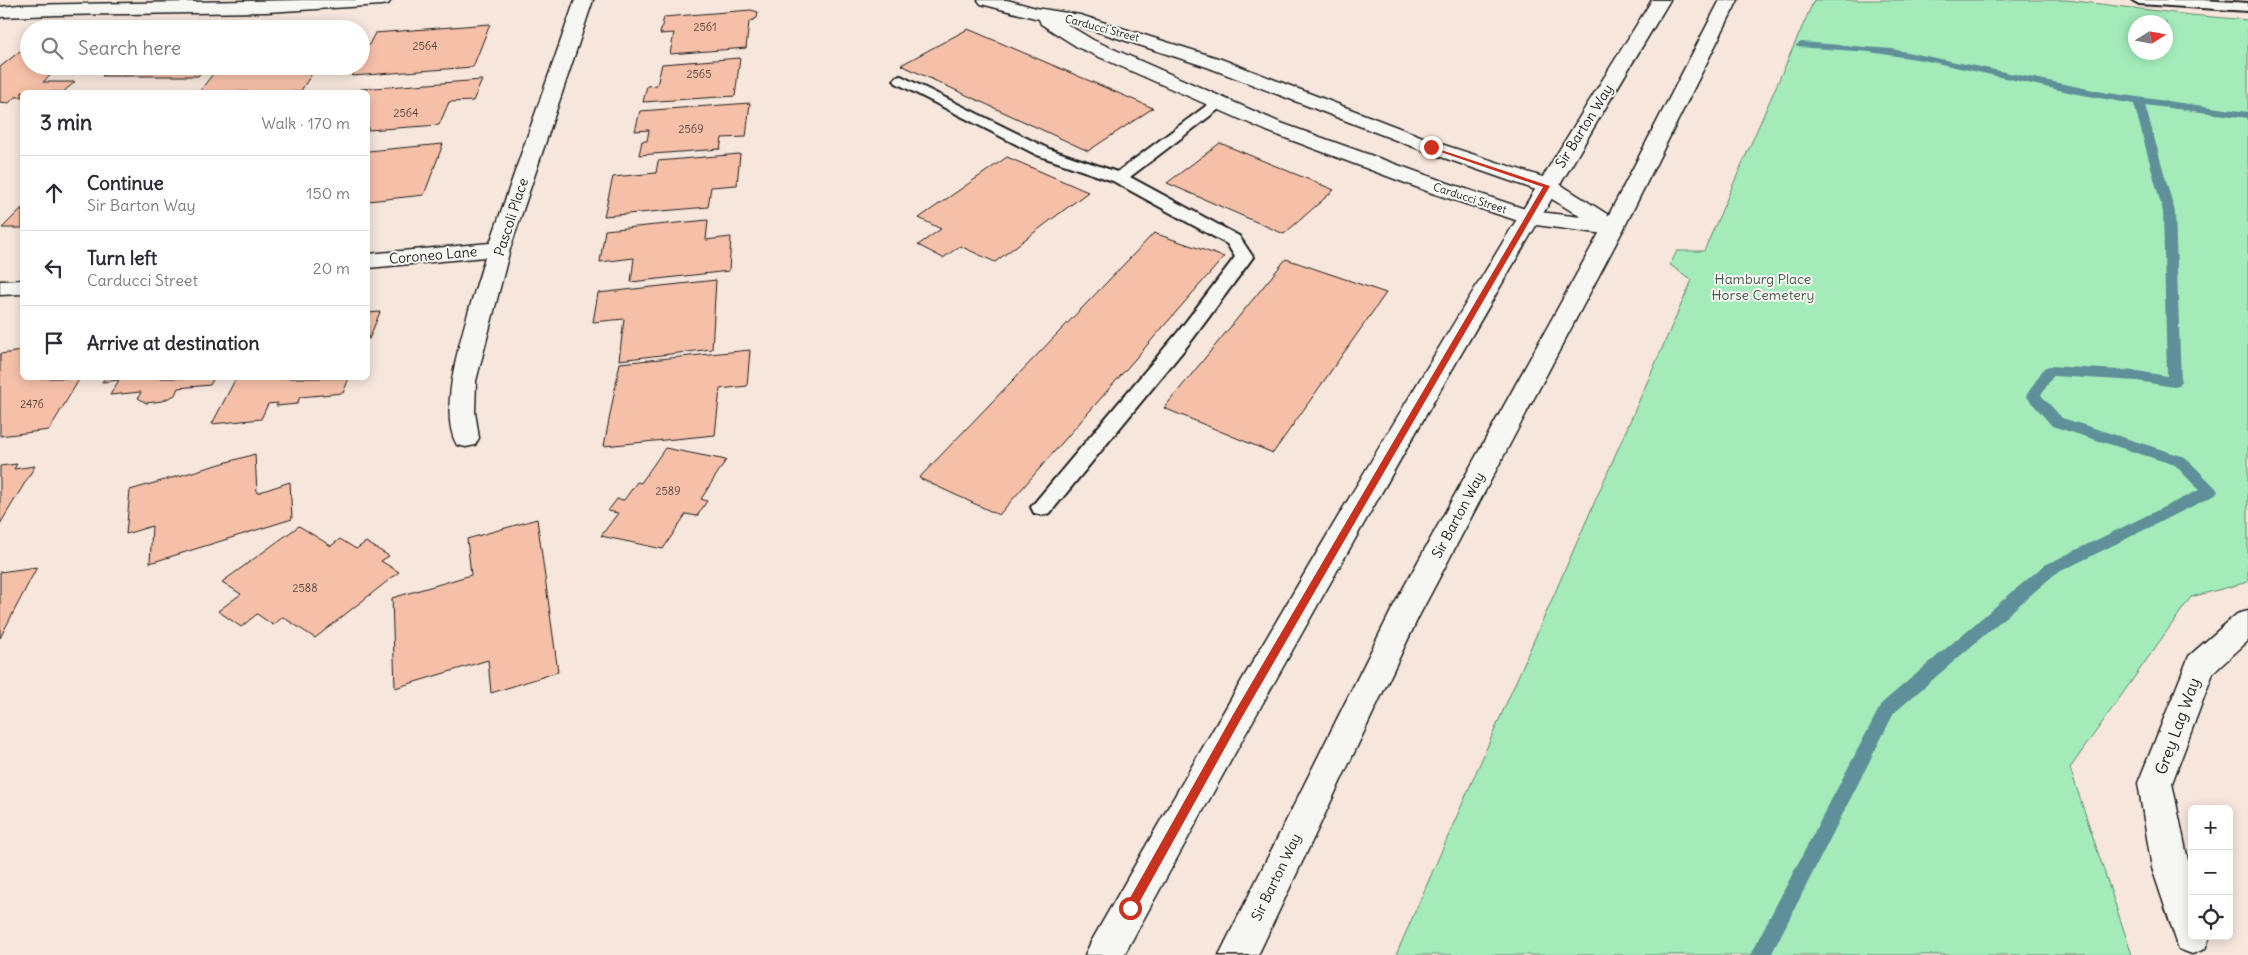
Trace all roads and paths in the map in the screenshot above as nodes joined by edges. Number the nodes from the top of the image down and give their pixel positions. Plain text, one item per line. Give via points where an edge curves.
1 (382, 0) edge
2 (584, 0) edge
3 (987, 0) edge
4 (1661, 0) edge
5 (1729, 0) edge
6 (2139, 0) edge
7 (2248, 7) edge
8 (0, 12) edge
9 (1035, 13) junction
10 (1254, 78) junction
11 (901, 80) dead end
12 (1219, 102) junction
13 (1119, 178) junction
14 (1546, 186) junction
15 (1528, 217) junction
16 (1613, 228) junction
17 (499, 249) junction
18 (370, 261) edge
19 (20, 287) edge
20 (0, 288) edge
21 (466, 438) dead end
22 (1042, 507) dead end
23 (2248, 623) edge
24 (2188, 924) edge
25 (2193, 940) edge
26 (1104, 955) edge
27 (1238, 955) edge
28 (2198, 955) edge

1 - 8 street via 337,4
2 - 17 street, Pascoli Place
3 - 9 street, Carducci Street
4 - 14 street, Sir Barton Way
5 - 16 street, Sir Barton Way
6 - 7 lane
9 - 10 street, Carducci Street via 1080,20 1214,62
9 - 12 street, Carducci Street via 1086,44
10 - 12 street
10 - 14 street, Carducci Street via 1431,147
11 - 13 lane via 1043,152
12 - 13 lane
12 - 15 street, Carducci Street via 1403,175
13 - 22 lane via 1233,240 1244,257 1185,336
14 - 15 street, Sir Barton Way
14 - 16 street, Carducci Street
15 - 16 street, Carducci Street
15 - 26 street, Sir Barton Way via 1237,716
16 - 27 street, Sir Barton Way via 1405,614
17 - 18 street, Coroneo Lane
17 - 21 street, Pascoli Place via 463,381 462,412
19 - 20 street
23 - 24 street, Grey Lag Way via 2200,665 2156,783 2170,868
25 - 28 street, Grey Lag Way

